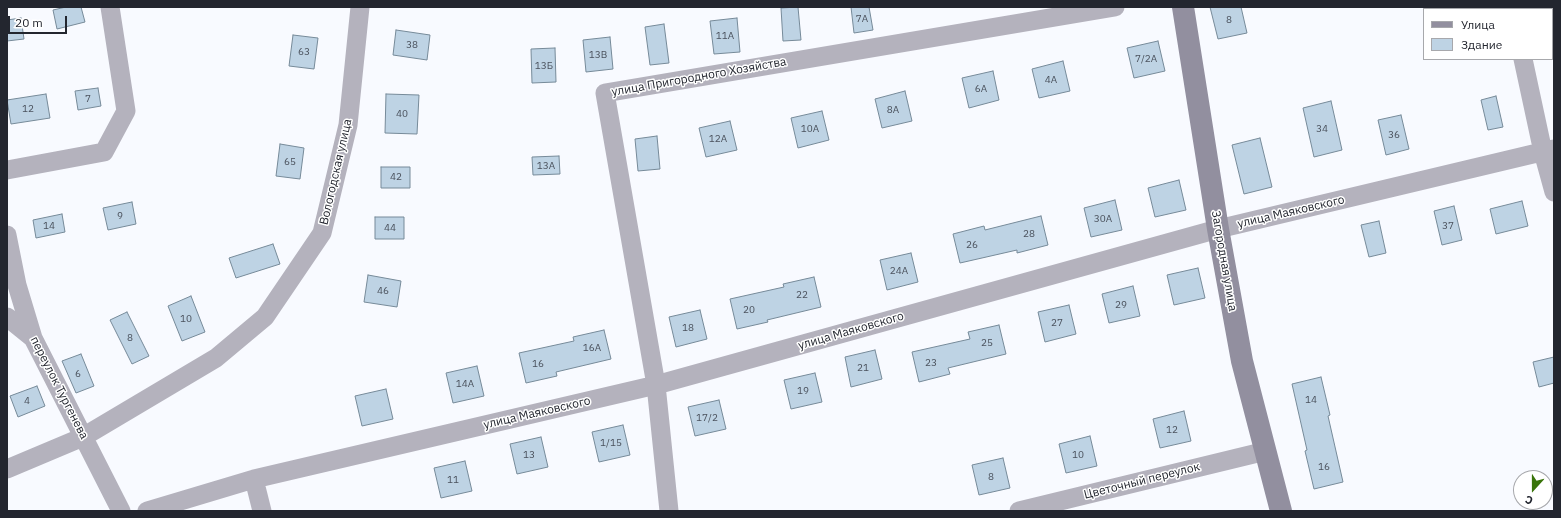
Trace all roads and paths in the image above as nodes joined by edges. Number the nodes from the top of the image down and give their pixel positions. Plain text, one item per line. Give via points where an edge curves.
1 (110, 7) edge
2 (360, 7) edge
3 (1115, 7) edge
4 (1183, 7) edge
5 (1523, 60) edge
6 (1549, 150) edge
7 (7, 170) edge
8 (1554, 192) edge
9 (1218, 229) junction
10 (7, 235) edge
11 (7, 317) edge
12 (32, 338) junction
13 (656, 385) junction
14 (83, 437) junction
15 (1266, 451) junction
16 (7, 469) edge
17 (254, 480) junction
18 (121, 511) edge
19 (147, 511) edge
20 (262, 511) edge
21 (669, 511) edge
22 (1019, 511) edge
23 (1280, 511) edge

1 - 7 street via 126,111 104,152
2 - 14 street, Вологодская улица via 348,125 322,233 265,317 216,358
3 - 13 street, улица Пригородного Хозяйства via 605,93
4 - 9 street, Загородная улица
5 - 6 street
6 - 8 street
6 - 9 street, улица Маяковского
9 - 13 street, улица Маяковского
9 - 15 street, Загородная улица via 1242,361
10 - 12 street, переулок Тургенева via 17,285
11 - 12 street
12 - 14 street, переулок Тургенева
13 - 17 street, улица Маяковского
13 - 21 street, улица Пригородного Хозяйства
14 - 16 street
14 - 18 street, переулок Тургенева
15 - 22 street, Цветочный переулок
15 - 23 street, Загородная улица
17 - 19 street, улица Маяковского
17 - 20 street

